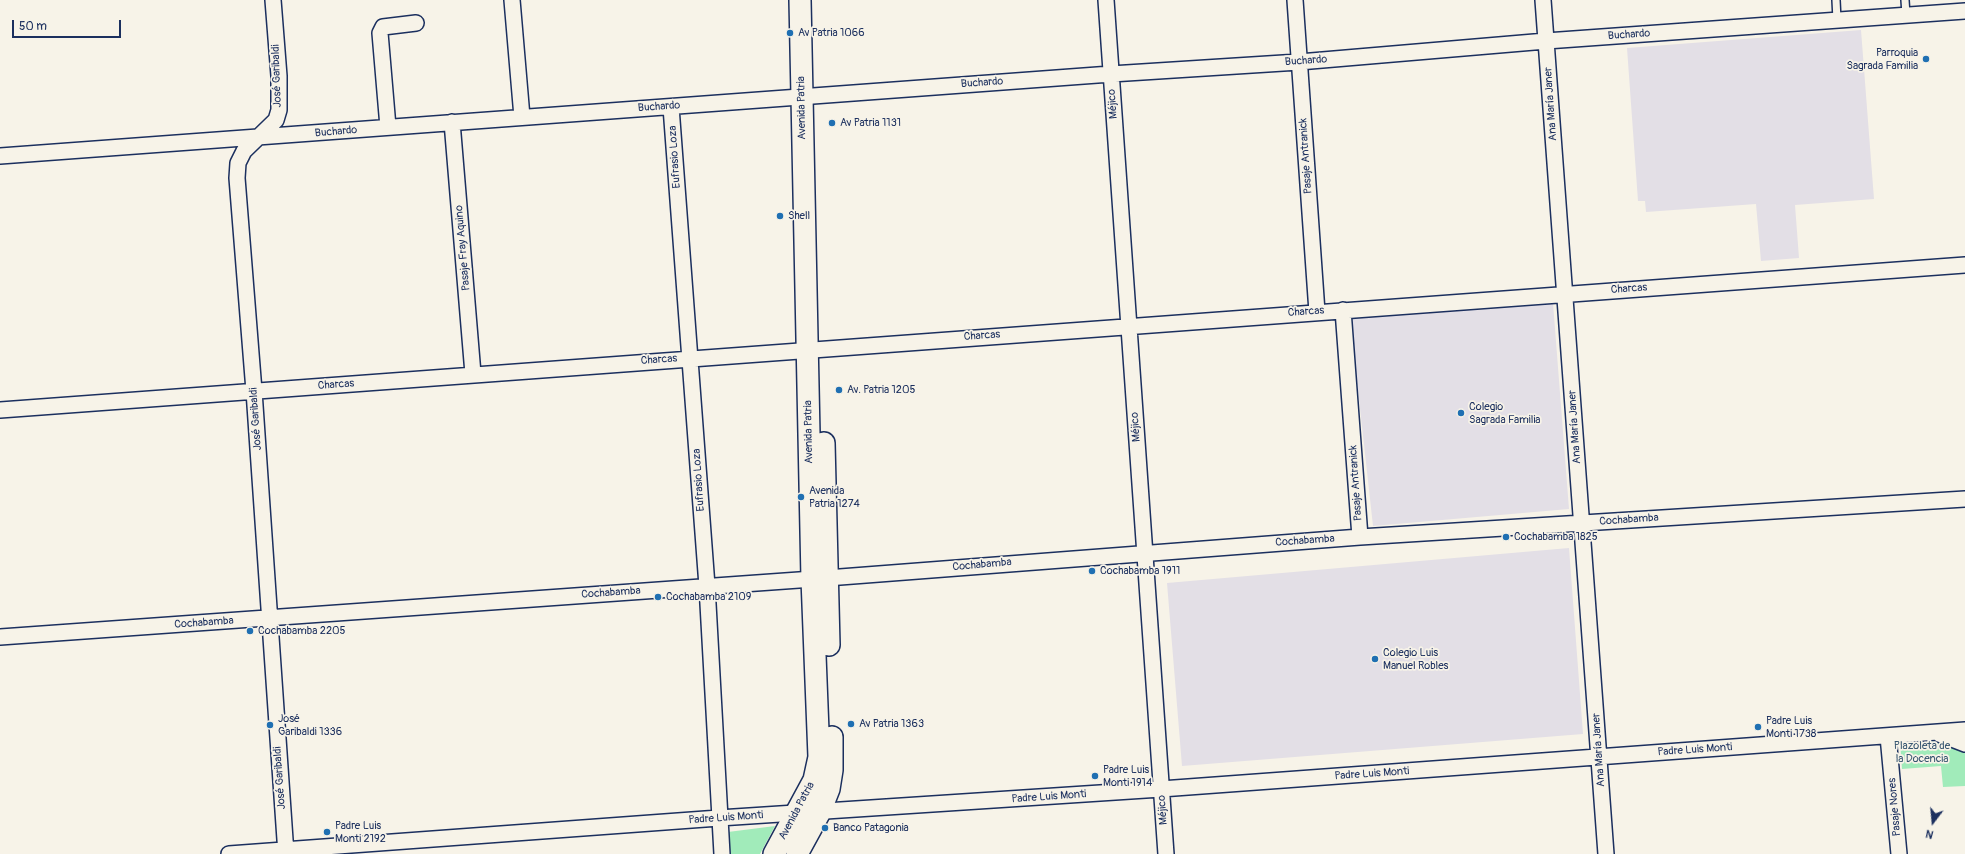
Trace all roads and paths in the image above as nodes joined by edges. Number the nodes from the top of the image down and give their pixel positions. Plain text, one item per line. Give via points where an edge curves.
1 (273, 0) edge
2 (512, 0) edge
3 (800, 0) edge
4 (813, 0) edge
5 (1106, 0) edge
6 (1295, 0) edge
7 (1543, 0) edge
8 (1836, 0) edge
9 (1905, 0) edge
10 (1965, 11) edge
11 (1906, 15) junction
12 (1837, 20) junction
13 (416, 23) dead end
14 (1546, 41) junction
15 (1299, 62) junction
16 (1111, 74) junction
17 (809, 96) junction
18 (671, 107) junction
19 (522, 117) junction
20 (452, 122) junction
21 (388, 127) junction
22 (256, 138) junction
23 (0, 156) edge
24 (1965, 264) edge
25 (1565, 294) junction
26 (1343, 310) junction
27 (1317, 312) junction
28 (1129, 325) junction
29 (814, 349) junction
30 (690, 358) junction
31 (473, 374) junction
32 (254, 391) junction
33 (0, 410) edge
34 (1965, 499) edge
35 (1581, 523) junction
36 (1360, 537) junction
37 (1144, 552) junction
38 (820, 578) junction
39 (708, 586) junction
40 (270, 618) junction
41 (0, 637) edge
42 (1965, 730) edge
43 (1934, 732) junction
44 (1888, 736) junction
45 (1965, 744) edge
46 (1599, 757) junction
47 (1161, 789) junction
48 (820, 812) junction
49 (796, 814) junction
50 (719, 818) junction
51 (286, 852) edge
52 (229, 854) edge
53 (722, 854) edge
54 (774, 854) edge
55 (796, 854) edge
56 (1166, 854) edge
57 (1606, 854) edge
58 (1899, 854) edge

1 - 22 street, José Garibaldi via 279,110 276,120
2 - 19 street
3 - 17 main road, Avenida Patria
4 - 17 main road, Avenida Patria
5 - 16 street, Méjico
6 - 15 street, Pasaje Antranick
7 - 14 street, Ana María Janer
8 - 12 lane
9 - 11 lane
10 - 11 street, Buchardo
11 - 12 street, Buchardo
12 - 14 street, Buchardo
13 - 21 street via 383,27 380,33
14 - 15 street, Buchardo
14 - 25 street, Ana María Janer
15 - 16 street, Buchardo
15 - 27 street, Pasaje Antranick
16 - 17 street, Buchardo
16 - 28 street, Méjico
17 - 18 street, Buchardo
17 - 29 main road, Avenida Patria
18 - 19 street, Buchardo
18 - 30 street, Eufrasio Loza
19 - 20 street, Buchardo
20 - 21 street, Buchardo
20 - 31 street, Pasaje Fray Aquino
21 - 22 street, Buchardo
22 - 23 street, Buchardo
22 - 32 street, José Garibaldi via 244,151 238,163 237,178
24 - 25 street, Charcas
25 - 26 street, Charcas
25 - 35 street, Ana María Janer
26 - 27 street, Charcas
26 - 36 street, Pasaje Antranick
27 - 28 street, Charcas
28 - 29 street, Charcas
28 - 37 street, Méjico
29 - 30 street, Charcas
29 - 38 main road, Avenida Patria
30 - 31 street, Charcas
30 - 39 street, Eufrasio Loza
31 - 32 street, Charcas
32 - 33 street, Charcas
32 - 40 street, José Garibaldi
34 - 35 street, Cochabamba
35 - 36 street, Cochabamba
35 - 46 street, Ana María Janer
36 - 37 street, Cochabamba
37 - 38 street, Cochabamba
37 - 47 street, Méjico
38 - 39 street, Cochabamba
38 - 48 main road, Avenida Patria via 832,770 829,789
38 - 49 main road, Avenida Patria via 819,757 814,780
39 - 40 street, Cochabamba
39 - 50 street, Eufrasio Loza
40 - 41 street, Cochabamba
40 - 51 street, José Garibaldi
42 - 43 street, Padre Luis Monti
43 - 44 street, Padre Luis Monti
43 - 45 street
44 - 46 street, Padre Luis Monti
44 - 58 street, Pasaje Nores
46 - 47 street, Padre Luis Monti
46 - 57 street, Ana María Janer
47 - 48 street, Padre Luis Monti
47 - 56 street, Méjico
48 - 49 street, Padre Luis Monti
48 - 55 main road, Avenida Patria
49 - 50 street, Padre Luis Monti
49 - 54 main road, Avenida Patria
50 - 51 street, Padre Luis Monti
50 - 53 street, Eufrasio Loza
51 - 52 street, Padre Luis Monti

